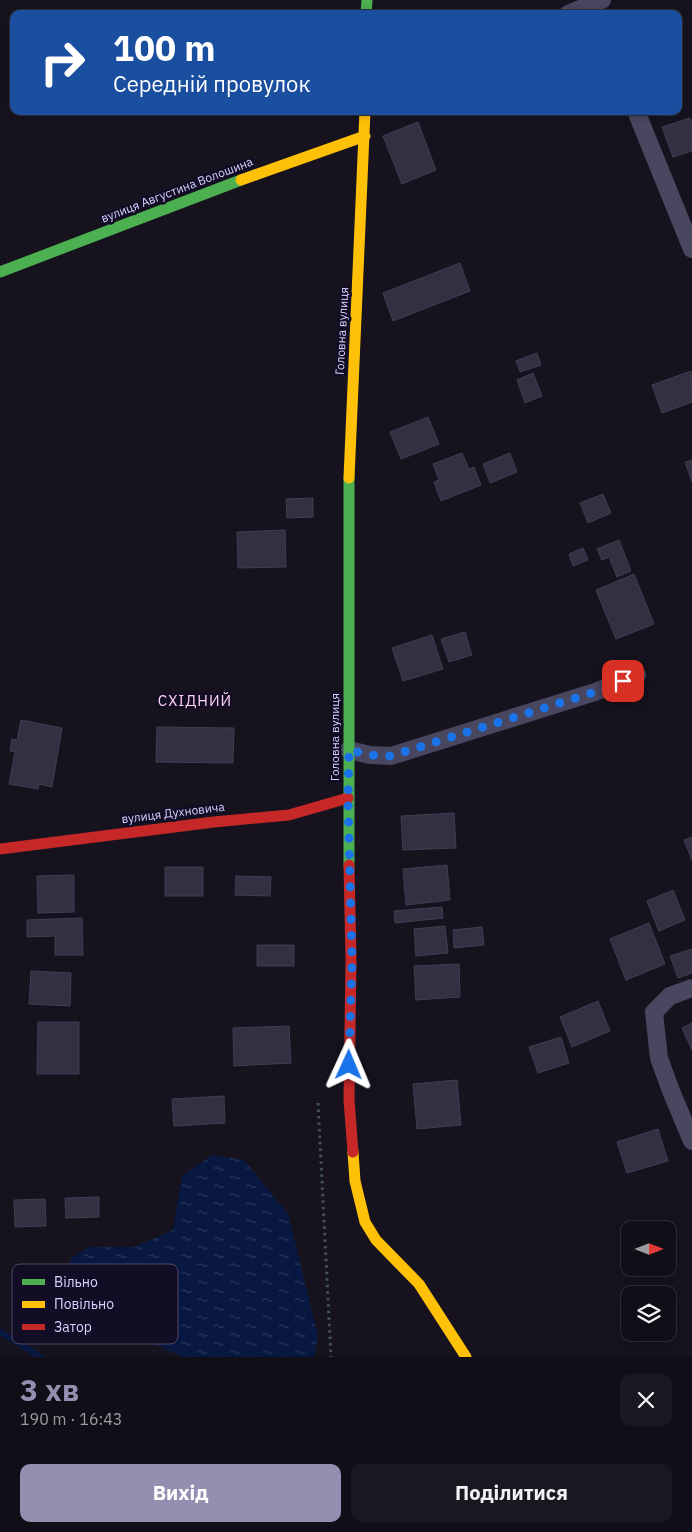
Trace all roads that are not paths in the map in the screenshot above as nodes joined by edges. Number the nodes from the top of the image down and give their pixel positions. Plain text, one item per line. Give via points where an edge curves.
1 (602, 0) edge
2 (578, 10) edge
3 (365, 115) edge
4 (638, 115) edge
5 (365, 136) junction
6 (692, 249) edge
7 (0, 272) edge
8 (637, 675) dead end
9 (349, 750) junction
10 (348, 798) junction
11 (0, 849) edge
12 (692, 988) edge
13 (692, 1141) edge
14 (466, 1357) edge

1 - 2 street
3 - 5 street, Головна вулиця
4 - 6 street
5 - 7 street, вулиця Августина Волошина
5 - 9 street, Головна вулиця via 349,453
8 - 9 street via 595,692 391,756
9 - 10 street, Головна вулиця
10 - 11 street, вулиця Духновича via 288,815
10 - 14 street, Головна вулиця via 352,960 349,1100 354,1181 365,1222 376,1240 436,1307
12 - 13 street via 670,996 654,1012 660,1058 670,1091

